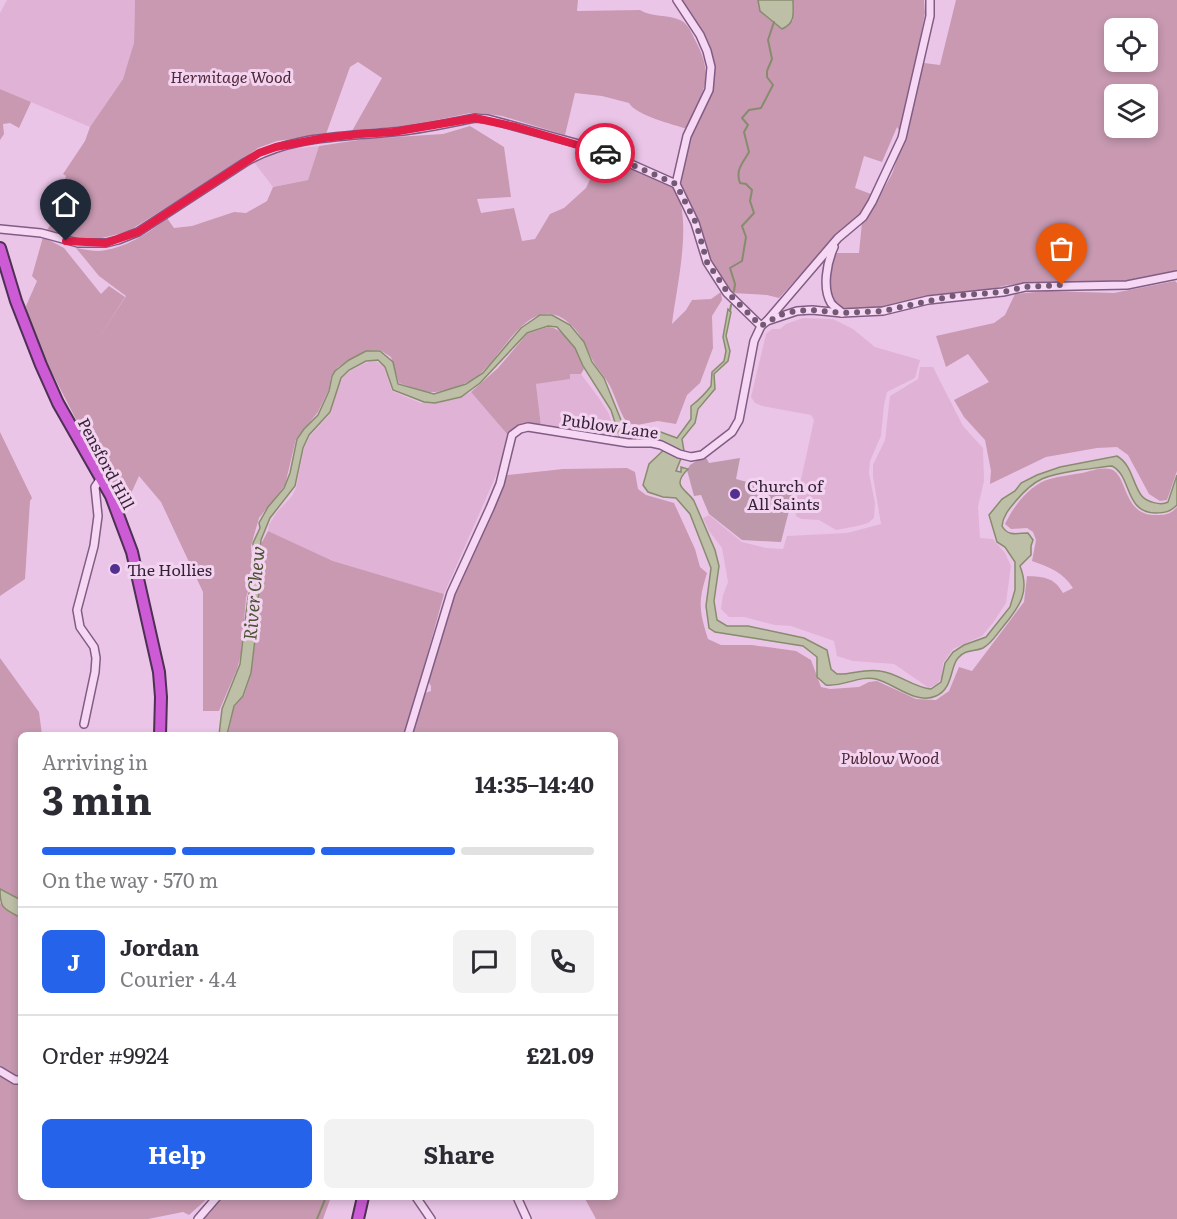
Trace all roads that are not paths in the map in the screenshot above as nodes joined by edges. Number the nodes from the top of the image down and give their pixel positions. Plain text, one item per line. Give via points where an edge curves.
1 (677, 0) edge
2 (930, 0) edge
3 (676, 184) junction
4 (0, 229) edge
5 (838, 238) junction
6 (0, 248) edge
7 (1177, 275) edge
8 (842, 313) junction
9 (764, 324) junction
10 (100, 478) junction
11 (78, 707) dead end
12 (87, 710) junction
13 (84, 724) dead end
14 (160, 732) edge
15 (409, 732) edge
16 (0, 1071) edge
17 (18, 1080) edge
18 (214, 1200) edge
19 (362, 1200) edge
20 (418, 1200) edge
21 (518, 1200) edge
22 (198, 1219) edge
23 (358, 1219) edge
24 (431, 1219) edge
25 (527, 1219) edge

1 - 3 street via 700,34 711,67 709,90 687,136
2 - 5 street via 930,16 902,138 863,217
3 - 4 street via 597,149 475,118 276,147 259,153 138,232 106,243 78,243 42,232
3 - 9 street via 696,223 707,262 728,293
5 - 8 street via 827,267 827,281 832,304
5 - 9 street
6 - 10 highway, Pensford Hill via 41,366
7 - 8 street via 1127,285 1025,287 928,300 899,309
8 - 9 street via 796,311
9 - 15 street, Publow Lane via 754,341 740,420 732,432 702,455 691,457 661,445 528,427 512,435 500,483 451,593
10 - 12 street via 95,487 98,516 94,546 77,610 80,627 94,647 96,658
10 - 14 highway, Pensford Hill via 134,557 161,680
11 - 12 street
12 - 13 street
16 - 17 street
18 - 22 street
19 - 23 highway
20 - 24 street
21 - 25 street

